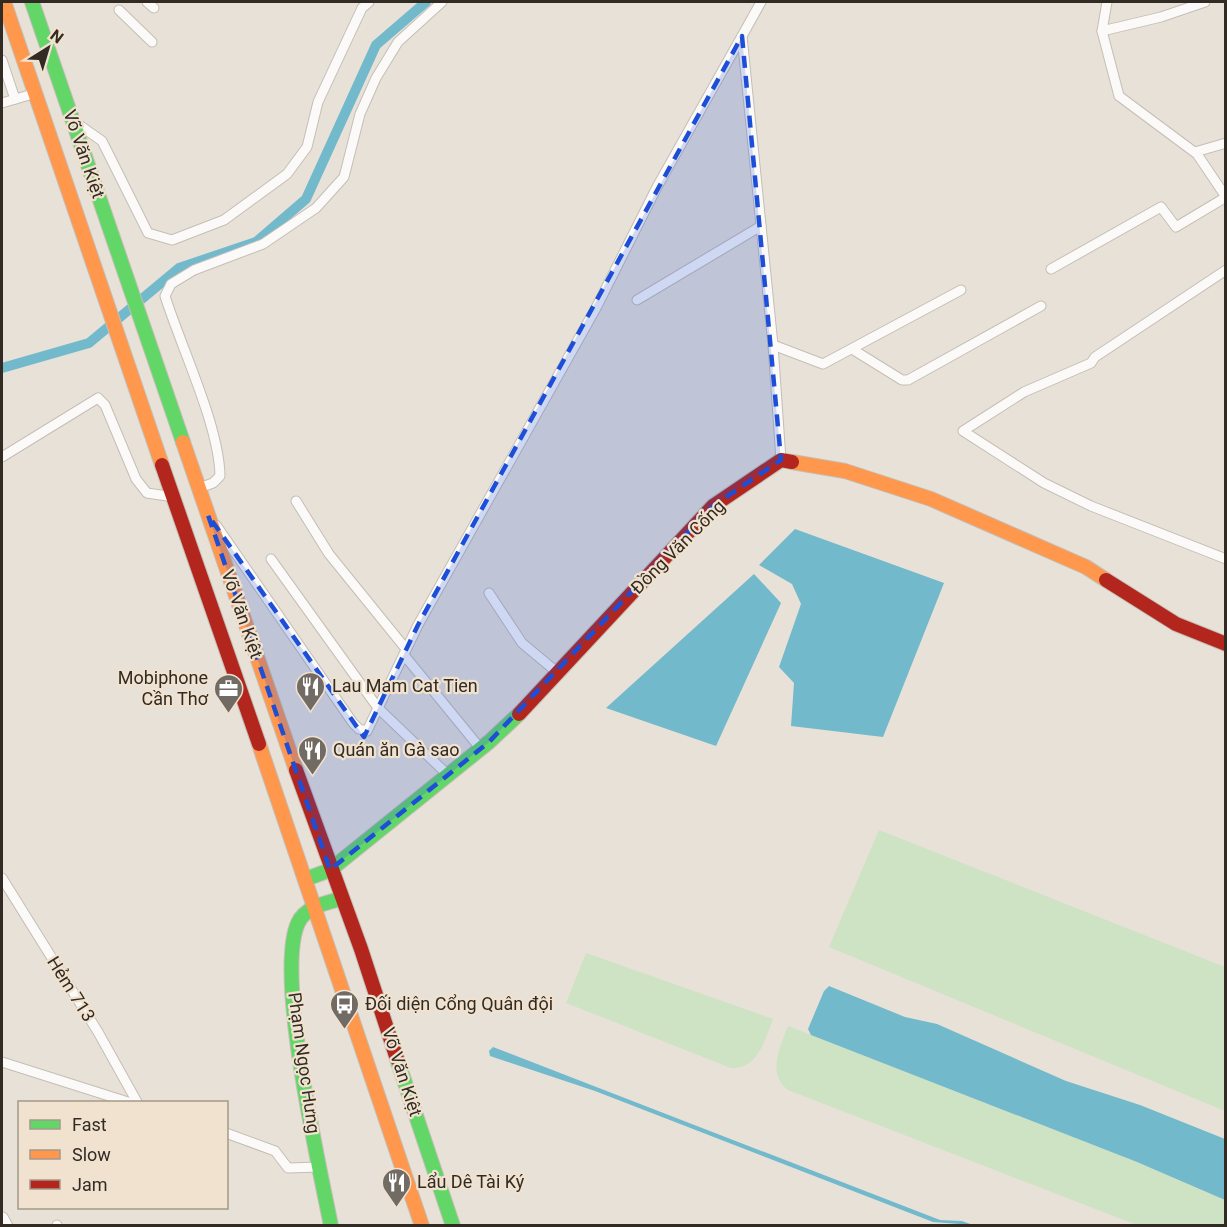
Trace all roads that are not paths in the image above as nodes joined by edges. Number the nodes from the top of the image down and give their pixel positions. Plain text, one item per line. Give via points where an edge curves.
1 (4, 2) edge
2 (32, 2) edge
3 (369, 2) edge
4 (442, 2) edge
5 (761, 2) edge
6 (1107, 2) edge
7 (1205, 2) edge
8 (119, 10) dead end
9 (1102, 31) junction
10 (742, 36) junction
11 (152, 42) dead end
12 (2, 60) edge
13 (36, 93) junction
14 (15, 99) junction
15 (2, 103) edge
16 (72, 120) junction
17 (1226, 143) edge
18 (1195, 152) junction
19 (1226, 197) edge
20 (761, 226) junction
21 (1051, 269) dead end
22 (1226, 270) edge
23 (961, 290) dead end
24 (637, 300) dead end
25 (1041, 306) dead end
26 (773, 345) junction
27 (852, 349) junction
28 (2, 457) edge
29 (781, 460) junction
30 (199, 488) junction
31 (174, 496) junction
32 (296, 501) dead end
33 (208, 515) junction
34 (271, 559) dead end
35 (1226, 559) edge
36 (489, 592) dead end
37 (1226, 644) edge
38 (405, 652) junction
39 (558, 673) junction
40 (378, 708) junction
41 (480, 748) junction
42 (447, 774) junction
43 (330, 870) junction
44 (2, 878) edge
45 (306, 879) junction
46 (341, 899) junction
47 (314, 907) junction
48 (2, 1062) edge
49 (125, 1101) edge
50 (135, 1101) edge
51 (228, 1134) edge
52 (320, 1167) junction
53 (331, 1226) edge
54 (422, 1226) edge
55 (453, 1226) edge

1 - 13 main road, Võ Văn Kiệt
2 - 16 main road, Võ Văn Kiệt
3 - 16 street via 334,61 307,147 287,174 224,220 172,240 148,232 102,141
4 - 30 street via 412,27 393,50 360,114 344,177 316,208 263,244 194,270 171,284 165,296 219,463 220,476
5 - 10 street
6 - 9 street
7 - 9 street
8 - 11 street
9 - 18 street via 1119,96
10 - 20 street
10 - 38 street
12 - 14 street
13 - 14 street
13 - 31 main road, Võ Văn Kiệt
14 - 15 street
16 - 30 main road, Võ Văn Kiệt
17 - 18 street
18 - 19 street
19 - 21 street via 1176,227 1161,207
20 - 24 street
20 - 26 street
22 - 35 street via 1091,363 1024,392 963,432 1091,506
23 - 27 street
25 - 27 street via 908,380
26 - 27 street via 823,364
26 - 29 street
28 - 31 street via 98,398 105,405 147,493
29 - 37 main road via 845,471 931,499 1086,567 1176,624
29 - 39 main road, Đồng Văn Cống via 713,506
30 - 33 main road, Võ Văn Kiệt
31 - 45 main road, Võ Văn Kiệt
32 - 38 street via 329,554
33 - 40 street via 353,723 367,731
33 - 43 main road, Võ Văn Kiệt
34 - 40 street
36 - 39 street via 522,643
38 - 40 street
38 - 41 street
39 - 41 main road, Đồng Văn Cống
40 - 42 street
41 - 42 main road, Đồng Văn Cống
42 - 43 main road, Đồng Văn Cống
43 - 45 main road, Đồng Văn Cống
43 - 46 main road, Võ Văn Kiệt
44 - 50 street, Hẻm 713 via 98,1032
45 - 47 main road, Võ Văn Kiệt
46 - 47 main road
46 - 55 main road, Võ Văn Kiệt
47 - 52 main road, Phạm Ngọc Hưng via 298,922 291,941 292,973
47 - 54 main road, Võ Văn Kiệt
48 - 49 street
51 - 52 street via 275,1150 288,1168
52 - 53 main road, Phạm Ngọc Hưng

